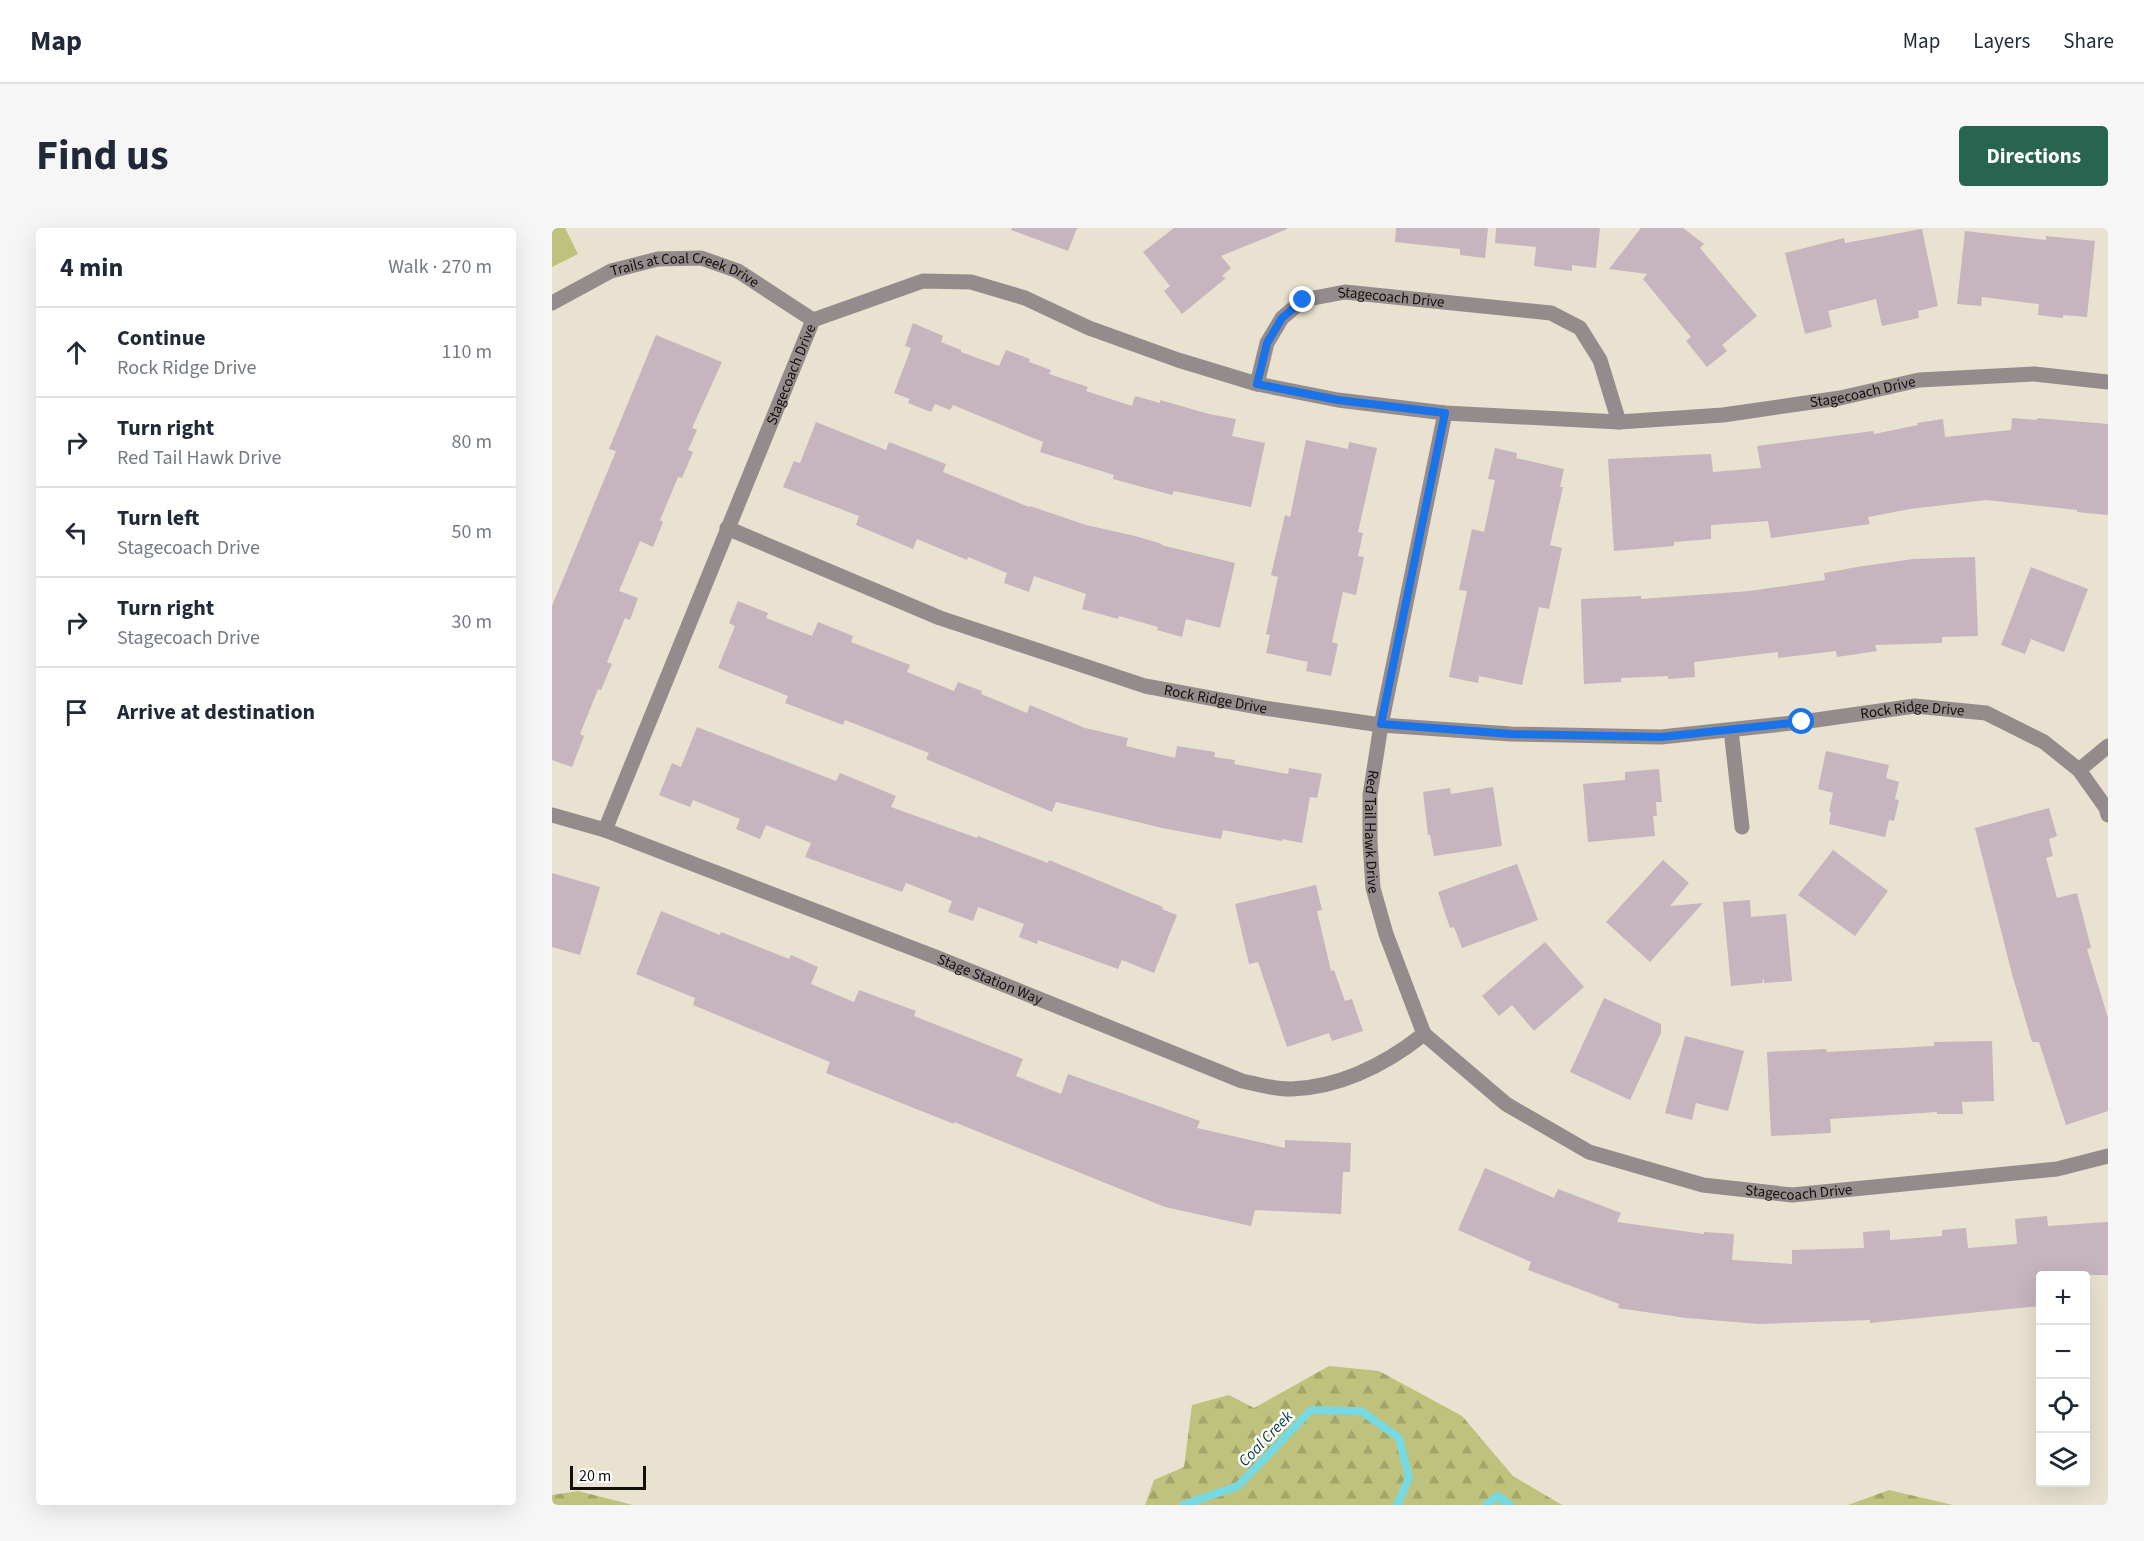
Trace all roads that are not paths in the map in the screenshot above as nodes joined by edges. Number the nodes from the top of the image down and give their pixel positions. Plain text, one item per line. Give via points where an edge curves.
1 (552, 303) edge
2 (813, 320) junction
3 (2108, 382) edge
4 (1257, 384) junction
5 (1445, 413) junction
6 (1619, 422) junction
7 (727, 528) junction
8 (1381, 724) junction
9 (1731, 730) junction
10 (2108, 746) edge
11 (2079, 770) junction
12 (2108, 814) edge
13 (552, 815) edge
14 (1742, 827) dead end
15 (605, 830) junction
16 (1424, 1034) junction
17 (1506, 1104) joint
18 (2108, 1156) edge

1 - 2 street, Trails at Coal Creek Drive via 611,271 658,259 701,258 738,271
2 - 4 street, Stagecoach Drive via 923,281 971,282 1025,298 1089,328 1178,360
2 - 7 street, Stagecoach Drive
3 - 6 street, Stagecoach Drive via 2034,374 1919,380 1840,398 1724,415
4 - 5 street, Stagecoach Drive via 1338,400
4 - 6 street, Stagecoach Drive via 1267,343 1282,318 1303,300 1345,292 1551,313 1580,328 1600,360
5 - 6 street, Stagecoach Drive
5 - 8 street, Red Tail Hawk Drive
7 - 8 street, Rock Ridge Drive via 940,618 1145,686
7 - 15 street, Stagecoach Drive
8 - 9 street, Rock Ridge Drive via 1511,734 1661,737
8 - 16 street, Red Tail Hawk Drive via 1370,795 1373,888
9 - 11 street, Rock Ridge Drive via 1915,706 1986,713 2044,742
9 - 14 street
10 - 11 street
11 - 12 street, Rock Ridge Drive
13 - 15 street, Stage Station Way
15 - 16 street, Stage Station Way via 1242,1081 1290,1089 1332,1084 1377,1066
16 - 17 street, Red Tail Hawk Drive
17 - 18 street, Stagecoach Drive via 1589,1152 1703,1185 1792,1195 2057,1170

